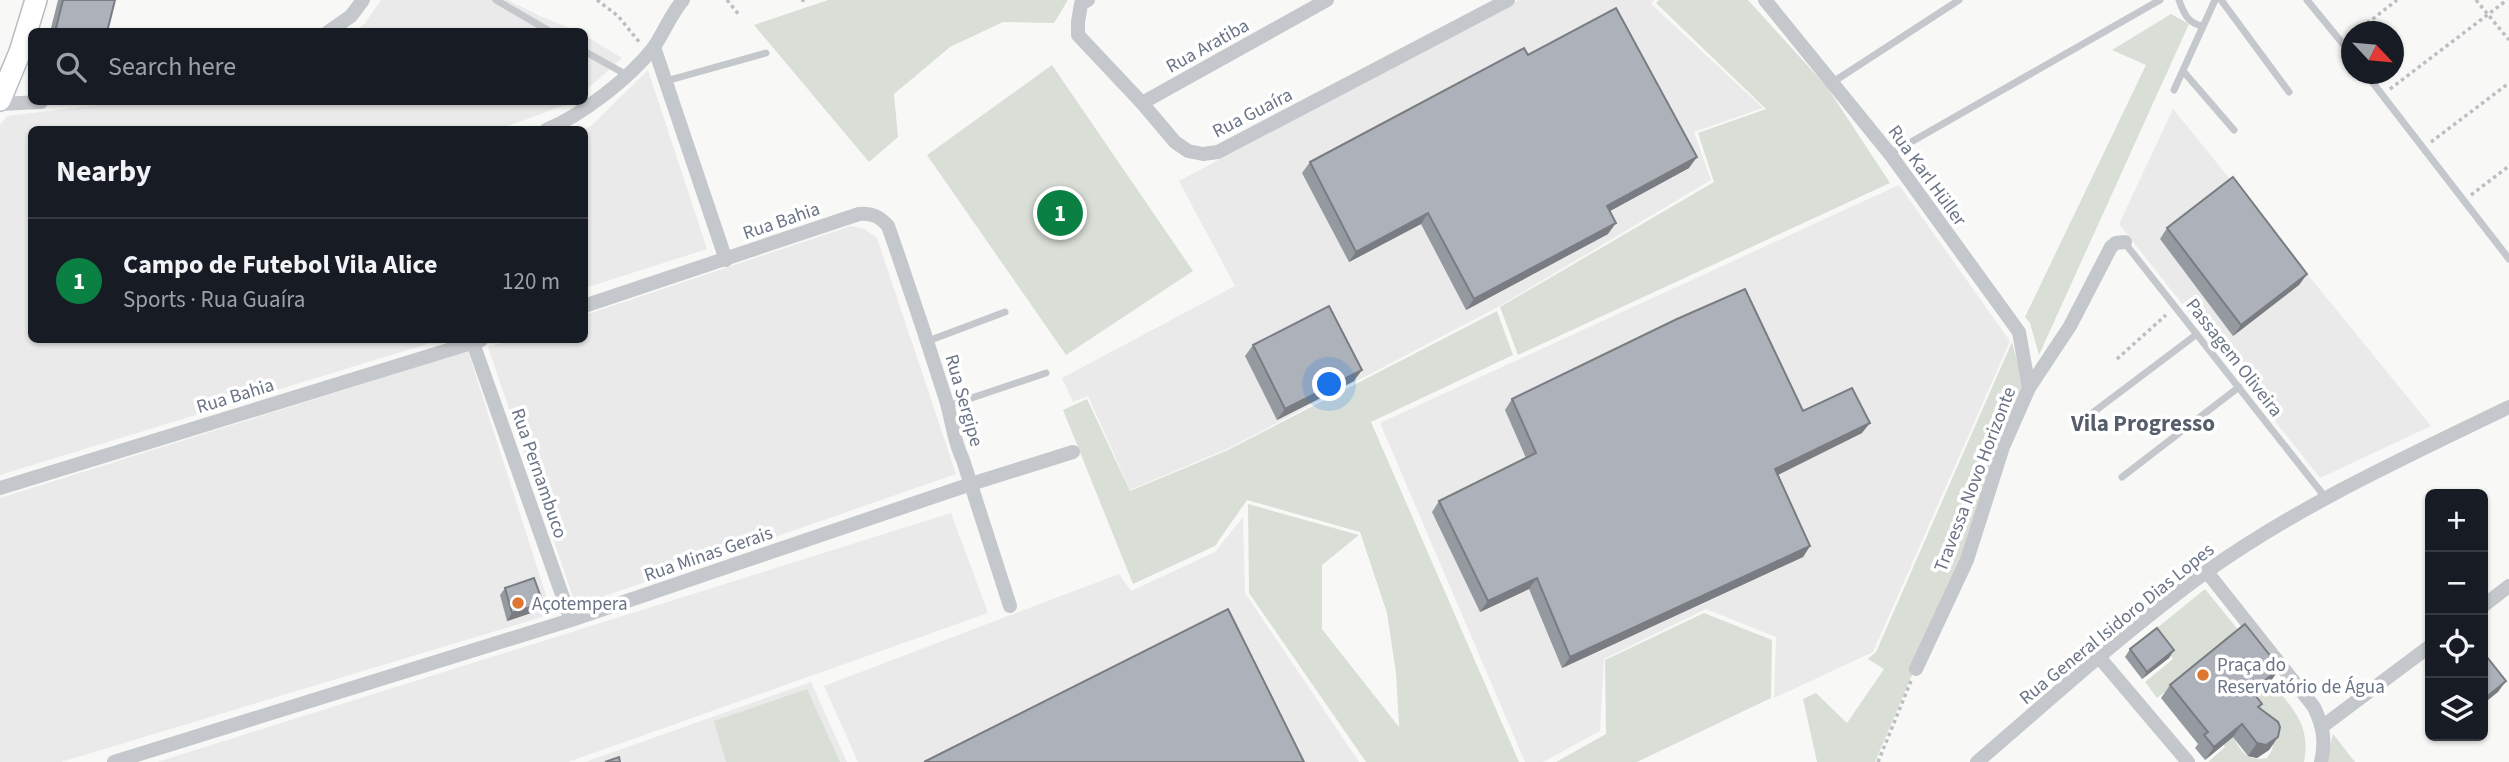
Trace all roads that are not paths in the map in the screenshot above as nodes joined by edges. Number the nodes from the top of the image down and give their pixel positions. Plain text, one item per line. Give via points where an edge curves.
1 (36, 0) edge
2 (363, 0) edge
3 (496, 0) edge
4 (683, 0) edge
5 (1088, 0) edge
6 (1326, 0) edge
7 (1508, 0) edge
8 (1765, 0) edge
9 (1959, 0) edge
10 (2160, 0) edge
11 (2179, 0) edge
12 (2215, 0) edge
13 (2221, 0) edge
14 (2307, 0) edge
15 (2203, 26) junction
16 (334, 28) edge
17 (544, 28) edge
18 (2341, 42) edge
19 (651, 50) junction
20 (588, 53) edge
21 (766, 54) dead end
22 (2183, 71) junction
23 (627, 75) junction
24 (665, 81) junction
25 (1833, 82) junction
26 (2374, 84) edge
27 (2174, 90) dead end
28 (2289, 92) dead end
29 (0, 102) edge
30 (28, 102) edge
31 (1142, 103) junction
32 (554, 126) edge
33 (2234, 130) dead end
34 (1890, 154) junction
35 (870, 213) joint
36 (2122, 240) joint
37 (2508, 255) edge
38 (726, 260) junction
39 (588, 305) edge
40 (1005, 312) dead end
41 (2197, 334) junction
42 (928, 341) junction
43 (465, 343) edge
44 (476, 343) edge
45 (1046, 373) dead end
46 (2239, 387) junction
47 (2029, 388) junction
48 (948, 407) junction
49 (2509, 407) edge
50 (2083, 420) dead end
51 (1073, 453) dead end
52 (2122, 477) dead end
53 (971, 484) junction
54 (0, 488) edge
55 (2325, 497) junction
56 (2207, 572) junction
57 (2509, 586) edge
58 (2488, 602) edge
59 (1010, 606) dead end
60 (571, 620) junction
61 (2425, 650) edge
62 (2099, 657) junction
63 (1916, 670) road end
64 (2323, 726) junction
65 (114, 762) edge
66 (1977, 762) edge
67 (2188, 762) edge
68 (2321, 762) edge

1 - 29 street
2 - 16 street
3 - 17 lane
4 - 19 street
5 - 31 street, Rua Guaíra via 1081,4 1078,35
6 - 31 street, Rua Aratiba
7 - 31 street, Rua Guaíra via 1218,152 1188,151
8 - 25 street, Rua Karl Hüller
9 - 25 lane
10 - 34 lane
11 - 15 lane via 2187,17
12 - 15 lane
13 - 28 lane
14 - 18 lane
15 - 22 lane
19 - 23 street
19 - 24 street
20 - 23 lane
21 - 24 lane
22 - 27 lane
22 - 33 lane
23 - 32 street via 575,116
24 - 38 street
25 - 34 street, Rua Karl Hüller
26 - 37 lane
29 - 30 street
34 - 47 street, Rua Karl Hüller via 2019,332
35 - 38 street, Rua Bahia
35 - 42 street, Rua Sergipe via 888,226
36 - 41 lane, Passagem Oliveira
36 - 47 street, Travessa Novo Horizonte via 2111,247 2070,326
38 - 39 street, Rua Bahia
40 - 42 lane
41 - 46 lane, Passagem Oliveira
41 - 50 lane
42 - 48 street, Rua Sergipe
43 - 54 street, Rua Bahia
44 - 60 street, Rua Pernambuco
45 - 48 lane
46 - 52 lane
46 - 55 lane, Passagem Oliveira
47 - 63 street, Travessa Novo Horizonte via 2003,447 1967,560
48 - 53 street, Rua Sergipe via 956,447
49 - 55 street, Rua General Isidoro Dias Lopes
51 - 53 street, Rua Minas Gerais
53 - 59 street, Rua Sergipe
53 - 60 street, Rua Minas Gerais
55 - 56 street, Rua General Isidoro Dias Lopes
56 - 62 street, Rua General Isidoro Dias Lopes
56 - 64 street via 2314,707
57 - 58 street
60 - 65 street, Rua Minas Gerais
61 - 64 street
62 - 66 street, Rua General Isidoro Dias Lopes
62 - 67 street
64 - 68 street

